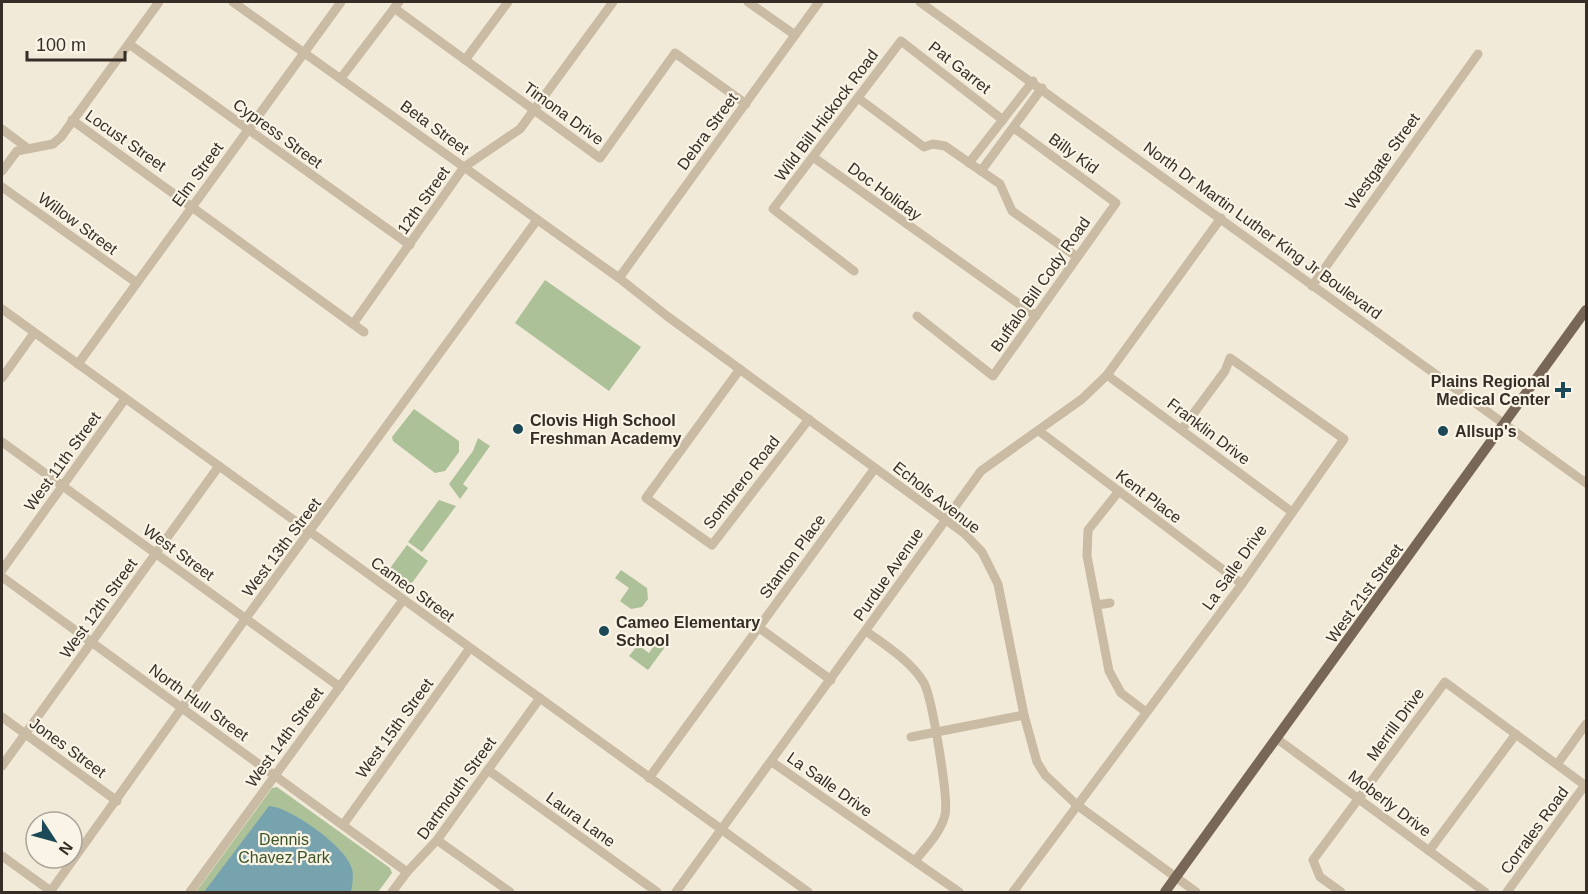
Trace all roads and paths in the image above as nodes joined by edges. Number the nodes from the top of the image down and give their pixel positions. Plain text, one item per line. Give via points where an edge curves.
1 (159, 2) edge
2 (233, 2) edge
3 (342, 2) edge
4 (508, 2) edge
5 (613, 2) edge
6 (748, 2) edge
7 (819, 2) edge
8 (920, 2) edge
9 (397, 5) edge
10 (795, 35) junction
11 (129, 44) junction
12 (898, 45) joint
13 (305, 52) junction
14 (1478, 54) dead end
15 (465, 60) junction
16 (341, 78) junction
17 (1032, 81) junction
18 (1042, 88) junction
19 (858, 98) junction
20 (746, 104) junction
21 (535, 111) junction
22 (72, 120) junction
23 (1004, 120) junction
24 (1014, 128) junction
25 (2, 129) edge
26 (248, 130) junction
27 (26, 147) junction
28 (813, 157) junction
29 (969, 162) junction
30 (464, 167) junction
31 (2, 171) edge
32 (981, 171) junction
33 (2, 187) edge
34 (1116, 203) joint
35 (192, 205) junction
36 (1221, 218) junction
37 (537, 220) junction
38 (410, 245) junction
39 (1077, 257) junction
40 (854, 271) dead end
41 (619, 278) junction
42 (137, 283) junction
43 (1312, 286) junction
44 (2, 309) edge
45 (1587, 310) edge
46 (917, 316) dead end
47 (1036, 316) junction
48 (354, 324) junction
49 (364, 332) dead end
50 (34, 333) junction
51 (78, 364) junction
52 (740, 369) junction
53 (1107, 375) junction
54 (2, 378) edge
55 (125, 399) junction
56 (808, 419) junction
57 (1505, 424) junction
58 (1182, 429) junction
59 (1039, 431) junction
60 (2, 442) edge
61 (219, 466) junction
62 (875, 468) junction
63 (1587, 483) edge
64 (62, 486) junction
65 (1119, 491) junction
66 (1292, 512) junction
67 (945, 519) junction
68 (311, 533) junction
69 (156, 553) junction
70 (2, 570) edge
71 (2, 577) edge
72 (1242, 584) junction
73 (403, 600) junction
74 (1110, 603) dead end
75 (1097, 605) junction
76 (246, 618) junction
77 (758, 627) junction
78 (866, 631) junction
79 (91, 642) junction
80 (470, 648) junction
81 (831, 680) junction
82 (340, 687) junction
83 (540, 698) junction
84 (183, 709) junction
85 (1146, 712) junction
86 (1024, 715) junction
87 (2, 717) edge
88 (1587, 724) edge
89 (935, 732) junction
90 (25, 734) junction
91 (1515, 734) junction
92 (911, 737) dead end
93 (1276, 738) junction
94 (772, 762) junction
95 (1558, 763) junction
96 (2, 766) edge
97 (488, 770) junction
98 (275, 776) junction
99 (650, 778) junction
100 (1586, 785) edge
101 (1359, 799) junction
102 (117, 801) junction
103 (1077, 805) junction
104 (343, 825) junction
105 (721, 830) junction
106 (437, 840) junction
107 (1429, 851) junction
108 (2, 856) edge
109 (915, 861) junction
110 (407, 872) junction
111 (1175, 878) junction
112 (51, 892) edge
113 (190, 892) edge
114 (392, 892) edge
115 (510, 892) edge
116 (657, 892) edge
117 (676, 892) edge
118 (807, 892) edge
119 (959, 892) edge
120 (1012, 892) edge
121 (1164, 892) edge
122 (1196, 892) edge
123 (1341, 892) edge
124 (1485, 892) edge
125 (1507, 892) edge

1 - 11 street
2 - 13 street, Beta Street
3 - 13 street, Elm Street
4 - 15 street
5 - 21 street, 12th Street
6 - 10 street
7 - 10 street, Debra Street
8 - 17 street, North Dr Martin Luther King Jr Boulevard
9 - 15 street, Timona Drive
9 - 16 street
10 - 20 street, Debra Street
11 - 22 street
11 - 26 street, Cypress Street
12 - 19 street, Wild Bill Hickock Road
12 - 23 street, Pat Garret via 901,41
13 - 16 street, Beta Street
13 - 26 street, Elm Street
14 - 43 street, Westgate Street
15 - 21 street, Timona Drive
16 - 30 street, Beta Street
17 - 18 street, North Dr Martin Luther King Jr Boulevard
17 - 23 street
18 - 24 street
18 - 36 street, North Dr Martin Luther King Jr Boulevard
19 - 28 street, Wild Bill Hickock Road
19 - 29 street via 924,147 945,146
20 - 21 street, Timona Drive via 675,53 600,158
20 - 41 street, Debra Street
21 - 30 street, 12th Street via 520,129
22 - 27 street via 53,144
22 - 35 street, Locust Street
23 - 29 street
24 - 32 street
24 - 34 street, Billy Kid
25 - 27 street
26 - 35 street, Elm Street
26 - 38 street, Cypress Street
27 - 31 street via 17,151
28 - 40 street, Wild Bill Hickock Road via 773,210
28 - 47 street, Doc Holiday
29 - 32 street
30 - 37 street, Beta Street
30 - 38 street, 12th Street
32 - 39 street via 1000,184 1012,211
33 - 42 street, Willow Street
34 - 39 street, Buffalo Bill Cody Road
35 - 42 street, Elm Street
35 - 48 street, Locust Street
36 - 43 street, North Dr Martin Luther King Jr Boulevard
36 - 53 street, Purdue Avenue
37 - 41 street, Beta Street
37 - 68 street, West 13th Street
38 - 48 street, 12th Street
39 - 47 street, Buffalo Bill Cody Road
41 - 52 street, Echols Avenue
42 - 51 street, Elm Street
43 - 57 street, North Dr Martin Luther King Jr Boulevard
44 - 50 street, Cameo Street
45 - 57 main road, West 21st Street
46 - 47 street, Buffalo Bill Cody Road via 993,376
48 - 49 street, Locust Street
50 - 51 street, Cameo Street
50 - 54 street
51 - 55 street, Cameo Street
52 - 56 street, Echols Avenue
52 - 56 street, Sombrero Road via 646,498 712,545
53 - 58 street, Franklin Drive
53 - 59 street, Purdue Avenue
55 - 61 street, Cameo Street
55 - 64 street, West 11th Street
56 - 62 street, Echols Avenue
57 - 63 street, North Dr Martin Luther King Jr Boulevard
57 - 93 main road, West 21st Street
58 - 66 street, Franklin Drive
58 - 66 street, La Salle Drive via 1225,371 1230,358 1344,439
59 - 65 street, Kent Place
59 - 67 street, Purdue Avenue via 981,471
60 - 64 street, West Street
61 - 68 street, Cameo Street
61 - 69 street, West 12th Street
62 - 67 street, Echols Avenue
62 - 77 street, Stanton Place
64 - 69 street, West Street
64 - 70 street, West 11th Street
65 - 72 street, Kent Place
65 - 75 street via 1088,530 1087,556
66 - 72 street, La Salle Drive
67 - 78 street, Purdue Avenue
67 - 86 street, Echols Avenue via 982,552 998,584
68 - 73 street, Cameo Street
68 - 76 street, West 13th Street
69 - 76 street, West Street
69 - 79 street, West 12th Street
71 - 79 street, North Hull Street
72 - 85 street, La Salle Drive
73 - 80 street, Cameo Street
73 - 82 street, West 14th Street
74 - 75 street
75 - 85 street via 1110,671 1121,693
76 - 82 street, West Street
76 - 84 street, West 13th Street
77 - 81 street
77 - 99 street, Stanton Place
78 - 81 street, Purdue Avenue
78 - 89 street via 906,661 925,684
79 - 84 street, North Hull Street
79 - 90 street, West 12th Street
80 - 83 street, Cameo Street
80 - 104 street, West 15th Street
81 - 94 street, Purdue Avenue
82 - 98 street, West 14th Street
83 - 97 street, Dartmouth Street
83 - 99 street, Cameo Street
84 - 98 street, North Hull Street
84 - 102 street, West 13th Street
85 - 103 street, La Salle Drive
86 - 89 street
86 - 103 street, Echols Avenue via 1037,762 1054,786
87 - 90 street, Jones Street
88 - 95 street, Corrales Road
89 - 92 street
89 - 109 street via 946,810 940,827
90 - 96 street, West 12th Street
90 - 102 street, Jones Street
91 - 95 street, Merrill Drive
91 - 101 street, Merrill Drive via 1445,682
91 - 107 street
93 - 101 street, Moberly Drive
93 - 111 main road, West 21st Street
94 - 105 street, Purdue Avenue
94 - 109 street, La Salle Drive
95 - 100 street, Merrill Drive
97 - 106 street, Dartmouth Street
97 - 116 street, Laura Lane
98 - 104 street, North Hull Street
98 - 113 street, West 14th Street
99 - 105 street, Cameo Street
100 - 125 street, Corrales Road
101 - 107 street, Moberly Drive
101 - 123 street, Merrill Drive via 1313,860 1320,877
102 - 112 street, West 13th Street
103 - 111 street, Echols Avenue
103 - 120 street, La Salle Drive
104 - 110 street, North Hull Street
105 - 117 street, Purdue Avenue
105 - 118 street, Cameo Street
106 - 110 street, Dartmouth Street
106 - 115 street
107 - 124 street, Moberly Drive
108 - 112 street
109 - 119 street, La Salle Drive
110 - 114 street, Dartmouth Street
111 - 121 main road, West 21st Street
111 - 122 street, Echols Avenue

